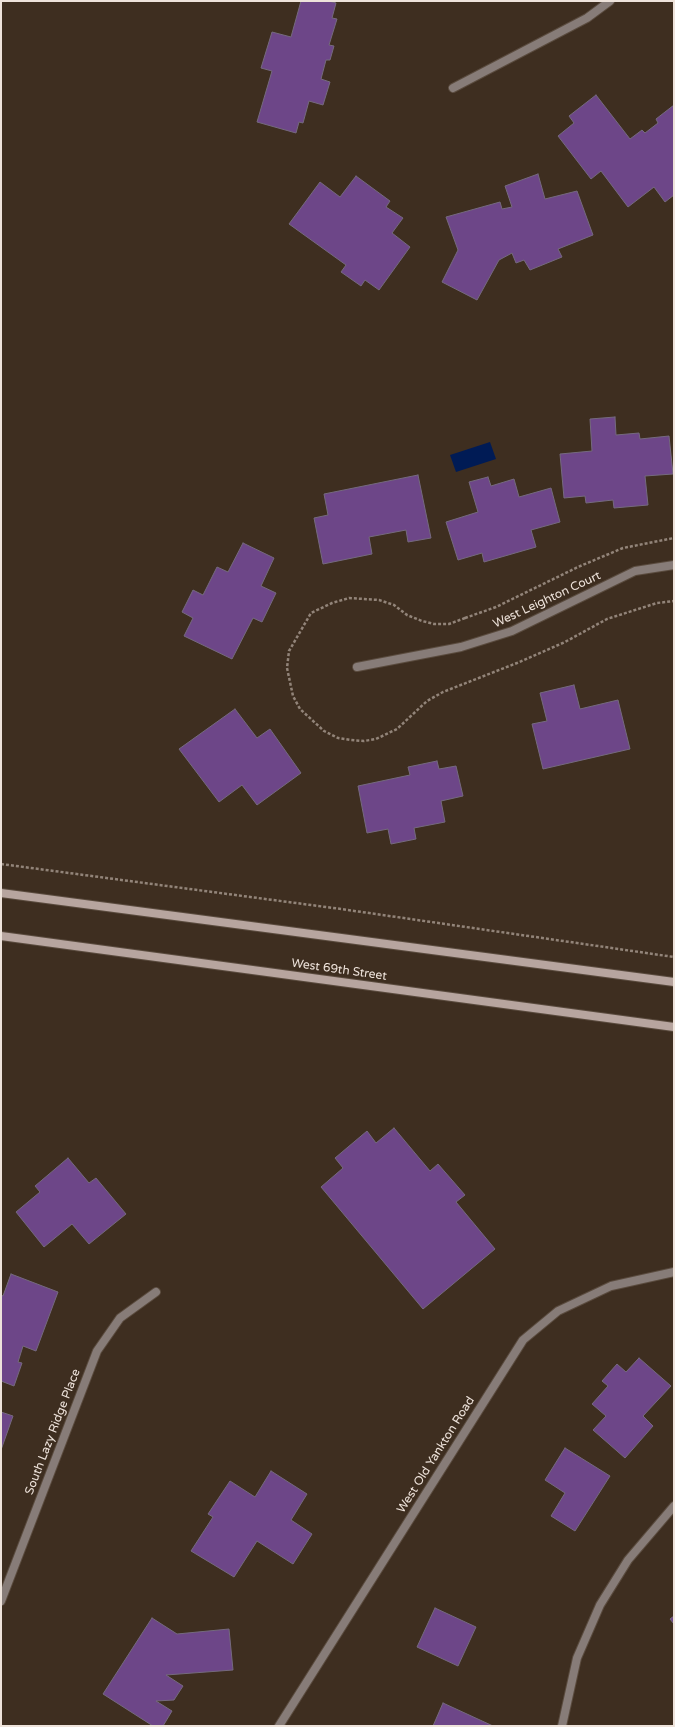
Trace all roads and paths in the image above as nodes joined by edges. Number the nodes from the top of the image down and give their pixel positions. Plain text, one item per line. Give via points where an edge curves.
1 (610, 1) edge
2 (453, 88) dead end
3 (674, 538) edge
4 (674, 565) edge
5 (449, 624) dead end
6 (357, 667) dead end
7 (1, 864) edge
8 (1, 893) edge
9 (1, 936) edge
10 (674, 957) edge
11 (674, 982) edge
12 (674, 1027) edge
13 (674, 1272) edge
14 (156, 1292) dead end
15 (674, 1506) edge
16 (1, 1600) edge
17 (279, 1726) edge
18 (562, 1726) edge

1 - 2 street via 588,18
3 - 5 path via 623,548 496,606
4 - 6 street, West Leighton Court via 636,572 512,631 462,647
7 - 10 path
8 - 11 main road
9 - 12 main road, West 69th Street
13 - 17 street, West Old Yankton Road via 611,1286 558,1311 523,1340
14 - 16 street, South Lazy Ridge Place via 120,1318 97,1351
15 - 18 street via 628,1560 600,1605 577,1658

